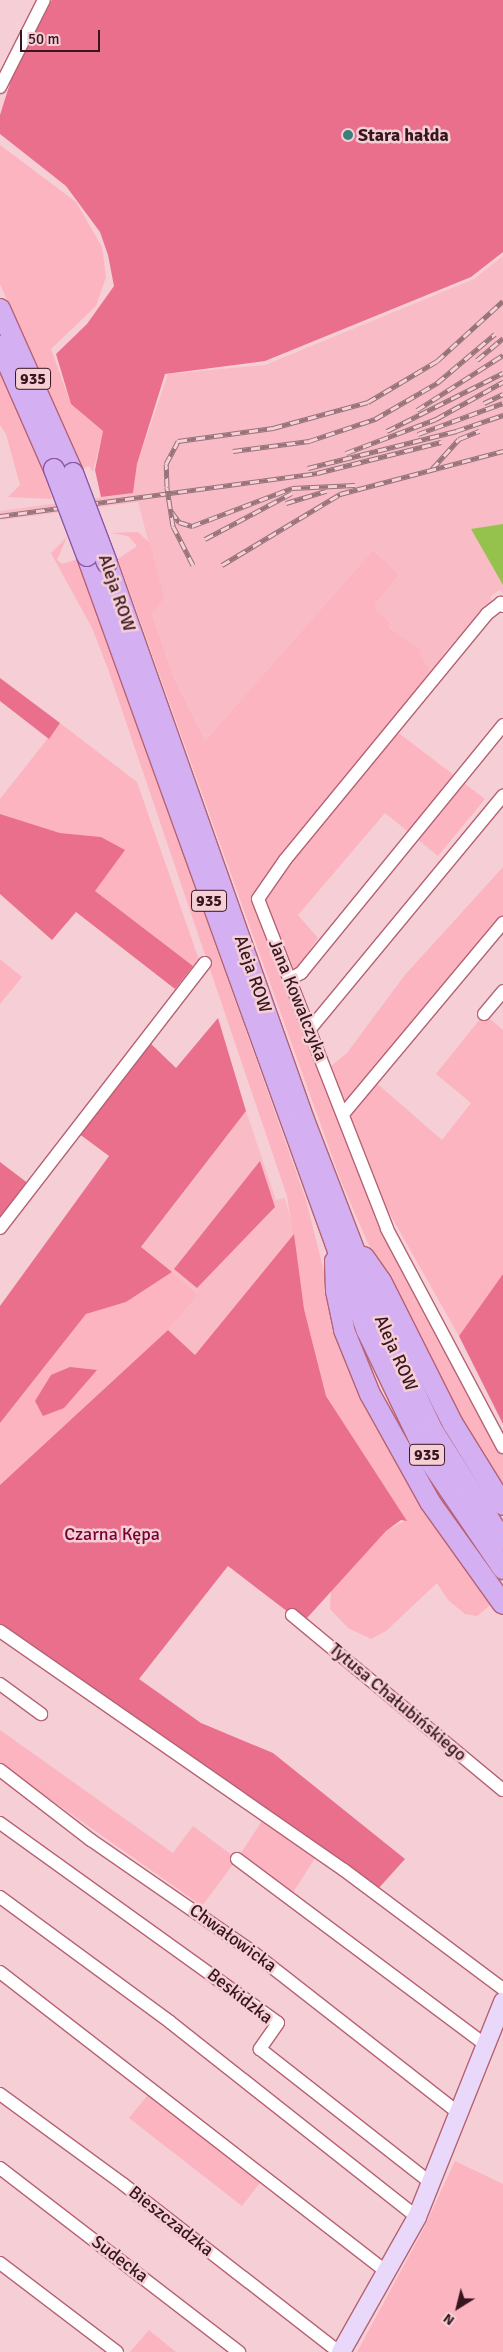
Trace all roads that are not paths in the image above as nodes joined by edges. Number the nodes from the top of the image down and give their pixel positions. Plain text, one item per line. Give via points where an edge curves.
1 (44, 0) edge
2 (0, 87) edge
3 (0, 309) edge
4 (0, 346) edge
5 (63, 471) junction
6 (502, 604) edge
7 (503, 725) edge
8 (503, 796) edge
9 (503, 924) edge
10 (204, 963) dead end
11 (290, 979) junction
12 (503, 991) edge
13 (484, 1014) dead end
14 (310, 1029) junction
15 (344, 1113) junction
16 (0, 1228) edge
17 (341, 1239) junction
18 (503, 1447) edge
19 (503, 1505) edge
20 (503, 1541) edge
21 (503, 1569) edge
22 (503, 1604) edge
23 (292, 1615) dead end
24 (0, 1631) edge
25 (0, 1684) edge
26 (41, 1714) dead end
27 (0, 1770) edge
28 (503, 1790) edge
29 (0, 1824) edge
30 (237, 1859) dead end
31 (0, 1897) edge
32 (0, 1972) edge
33 (503, 1989) edge
34 (503, 2002) edge
35 (486, 2045) junction
36 (0, 2094) edge
37 (460, 2114) junction
38 (0, 2168) edge
39 (432, 2184) junction
40 (418, 2217) junction
41 (0, 2263) edge
42 (388, 2273) junction
43 (117, 2352) edge
44 (239, 2352) edge
45 (340, 2352) edge

1 - 2 street
3 - 5 main road, Aleja ROW / 935
4 - 5 main road, Aleja ROW / 935
5 - 17 main road, Aleja ROW / 935, bridge via 87,556
5 - 17 main road, Aleja ROW / 935, bridge via 107,563 304,1120
6 - 11 street, Jana Kowalczyka via 487,614 264,888 258,899
7 - 11 street via 300,973
8 - 14 street
9 - 15 street
10 - 16 street
11 - 14 street, Jana Kowalczyka
12 - 13 street
14 - 15 street, Jana Kowalczyka
15 - 18 street, Jana Kowalczyka via 387,1229
17 - 19 main road via 381,1281 453,1424
17 - 20 main road, Aleja ROW / 935 via 416,1398 462,1481
17 - 21 main road, Aleja ROW / 935 via 402,1409 452,1497
17 - 22 main road via 336,1291 361,1375 430,1502
23 - 28 street, Tytusa Chałubińskiego
24 - 33 street via 344,1870
25 - 26 street
27 - 37 street, Chwałowicka via 75,1828 250,1950
29 - 39 street, Beskidzka via 278,2023 260,2049
30 - 35 street
31 - 40 street via 170,2022
32 - 42 street
34 - 35 main road
35 - 37 main road
36 - 45 street, Bieszczadzka via 123,2184
37 - 39 main road
38 - 44 street, Sudecka
39 - 40 main road
40 - 42 main road
41 - 43 street
42 - 45 main road

